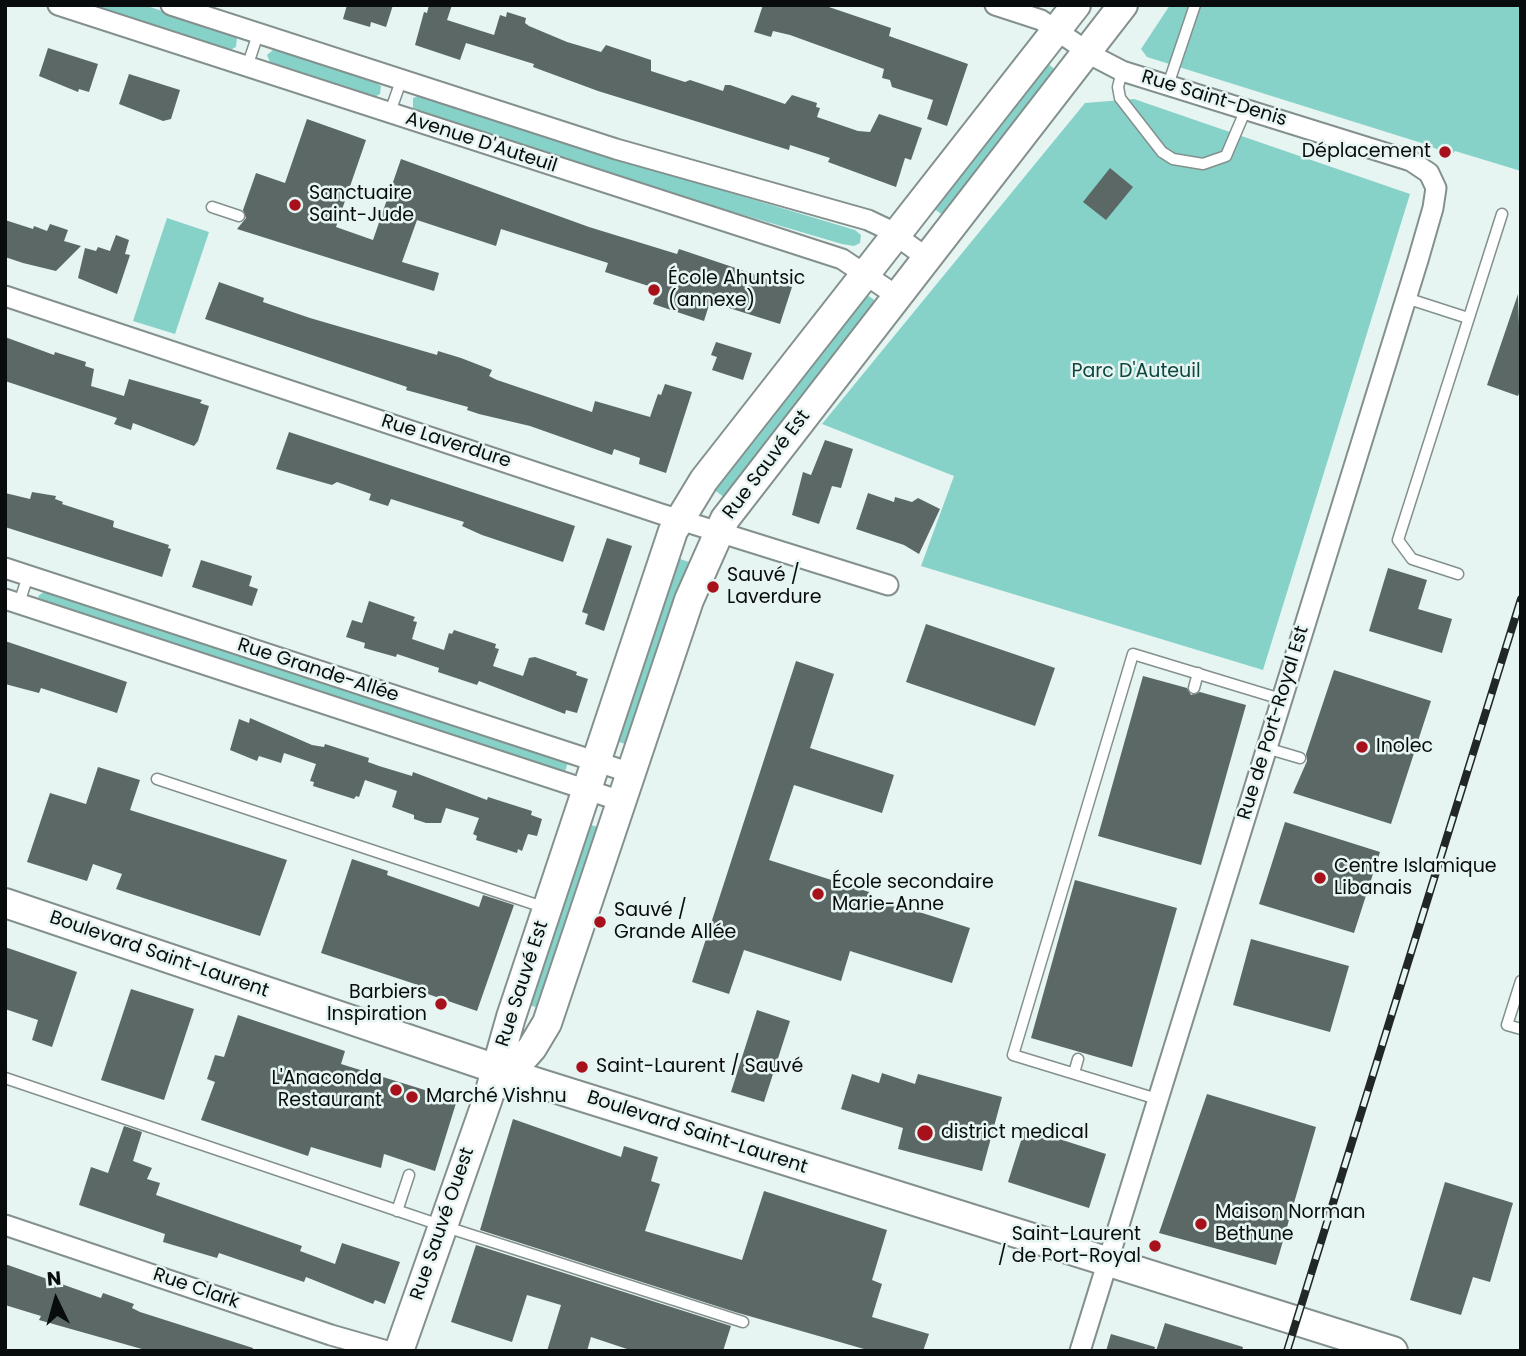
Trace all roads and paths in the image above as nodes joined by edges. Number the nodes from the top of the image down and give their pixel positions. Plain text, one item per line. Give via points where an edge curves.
1 (58, 5) edge
2 (172, 5) edge
3 (995, 5) edge
4 (1076, 5) edge
5 (1123, 5) edge
6 (1195, 5) edge
7 (1057, 30) junction
8 (258, 34) junction
9 (1088, 52) junction
10 (247, 67) junction
11 (1122, 71) junction
12 (401, 81) junction
13 (1168, 85) junction
14 (1245, 109) junction
15 (390, 113) junction
16 (1435, 182) joint
17 (212, 207) dead end
18 (1502, 214) dead end
19 (239, 216) dead end
20 (896, 235) junction
21 (927, 258) junction
22 (866, 273) junction
23 (5, 296) edge
24 (897, 296) junction
25 (1406, 298) junction
26 (1468, 318) junction
27 (679, 519) junction
28 (718, 532) junction
29 (5, 568) edge
30 (1458, 574) dead end
31 (28, 576) junction
32 (888, 585) dead end
33 (12, 601) edge
34 (1198, 673) junction
35 (1194, 688) dead end
36 (1281, 699) junction
37 (1266, 748) junction
38 (1300, 758) dead end
39 (595, 762) junction
40 (631, 773) junction
41 (157, 779) dead end
42 (586, 790) junction
43 (621, 802) junction
44 (5, 903) edge
45 (547, 908) junction
46 (1521, 981) edge
47 (1521, 1029) edge
48 (1078, 1059) dead end
49 (503, 1071) junction
50 (1074, 1073) junction
51 (5, 1078) edge
52 (1157, 1099) junction
53 (409, 1175) dead end
54 (397, 1211) junction
55 (5, 1225) edge
56 (443, 1226) junction
57 (1107, 1263) junction
58 (743, 1322) dead end
59 (1364, 1347) edge
60 (387, 1351) edge
61 (399, 1351) edge
62 (1080, 1351) edge
63 (1393, 1351) edge

1 - 10 street, Avenue D'Auteuil
2 - 8 street, Avenue D'Auteuil
3 - 7 street, Rue Saint-Denis
4 - 7 main road, Rue Sauvé Est
5 - 9 main road, Rue Sauvé Est
6 - 13 lane
7 - 9 street, Rue Saint-Denis
7 - 20 main road, Rue Sauvé Est
8 - 10 lane
8 - 12 street, Avenue D'Auteuil
9 - 11 street, Rue Saint-Denis
9 - 21 main road, Rue Sauvé Est
10 - 15 street, Avenue D'Auteuil
11 - 13 street, Rue Saint-Denis
11 - 14 lane via 1120,98 1162,152 1173,159 1203,164 1226,156
12 - 15 lane
12 - 20 street, Avenue D'Auteuil via 654,160 868,220
13 - 14 street, Rue Saint-Denis
14 - 16 street, Rue Saint-Denis via 1404,157 1423,166
15 - 22 street, Avenue D'Auteuil via 842,258
16 - 25 street, Rue de Port-Royal Est via 1433,208
17 - 19 lane
18 - 26 lane
20 - 21 street, Avenue D'Auteuil
20 - 22 main road, Rue Sauvé Est
21 - 24 main road, Rue Sauvé Est
22 - 24 street, Avenue D'Auteuil
22 - 27 main road, Rue Sauvé Est via 704,480
23 - 27 street, Rue Laverdure
24 - 28 main road, Rue Sauvé Est via 745,489
25 - 26 lane
25 - 36 street, Rue de Port-Royal Est
26 - 30 lane via 1398,540 1412,559
27 - 28 street, Rue Laverdure
27 - 39 main road, Rue Sauvé Est
28 - 32 street, Rue Laverdure
28 - 40 main road, Rue Sauvé Est
29 - 31 street, Rue Grande-Allée
31 - 33 lane
31 - 39 street, Rue Grande-Allée
33 - 42 street, Rue Grande-Allée
34 - 35 lane
34 - 36 lane
34 - 50 lane via 1133,654 1013,1055
36 - 37 street, Rue de Port-Royal Est
37 - 38 lane
37 - 52 street, Rue de Port-Royal Est
39 - 40 street, Rue Grande-Allée
39 - 42 main road, Rue Sauvé Est
40 - 43 main road, Rue Sauvé Est
41 - 45 lane
42 - 43 street, Rue Grande-Allée
42 - 45 main road, Rue Sauvé Est
43 - 49 main road, Rue Sauvé Est via 547,1023 532,1048
44 - 49 main road, Boulevard Saint-Laurent
45 - 49 main road, Rue Sauvé Est
46 - 47 lane via 1507,1025
48 - 50 lane
49 - 56 main road, Rue Sauvé Ouest via 488,1098
49 - 57 main road, Boulevard Saint-Laurent
50 - 52 lane
51 - 54 lane
52 - 57 street, Rue de Port-Royal Est
53 - 54 lane
54 - 56 lane
55 - 60 street, Rue Clark
56 - 58 lane
56 - 61 main road, Rue Sauvé Ouest
57 - 59 main road, Boulevard Saint-Laurent
57 - 62 street, Rue de Port-Royal Est
59 - 63 main road, Boulevard Saint-Laurent

